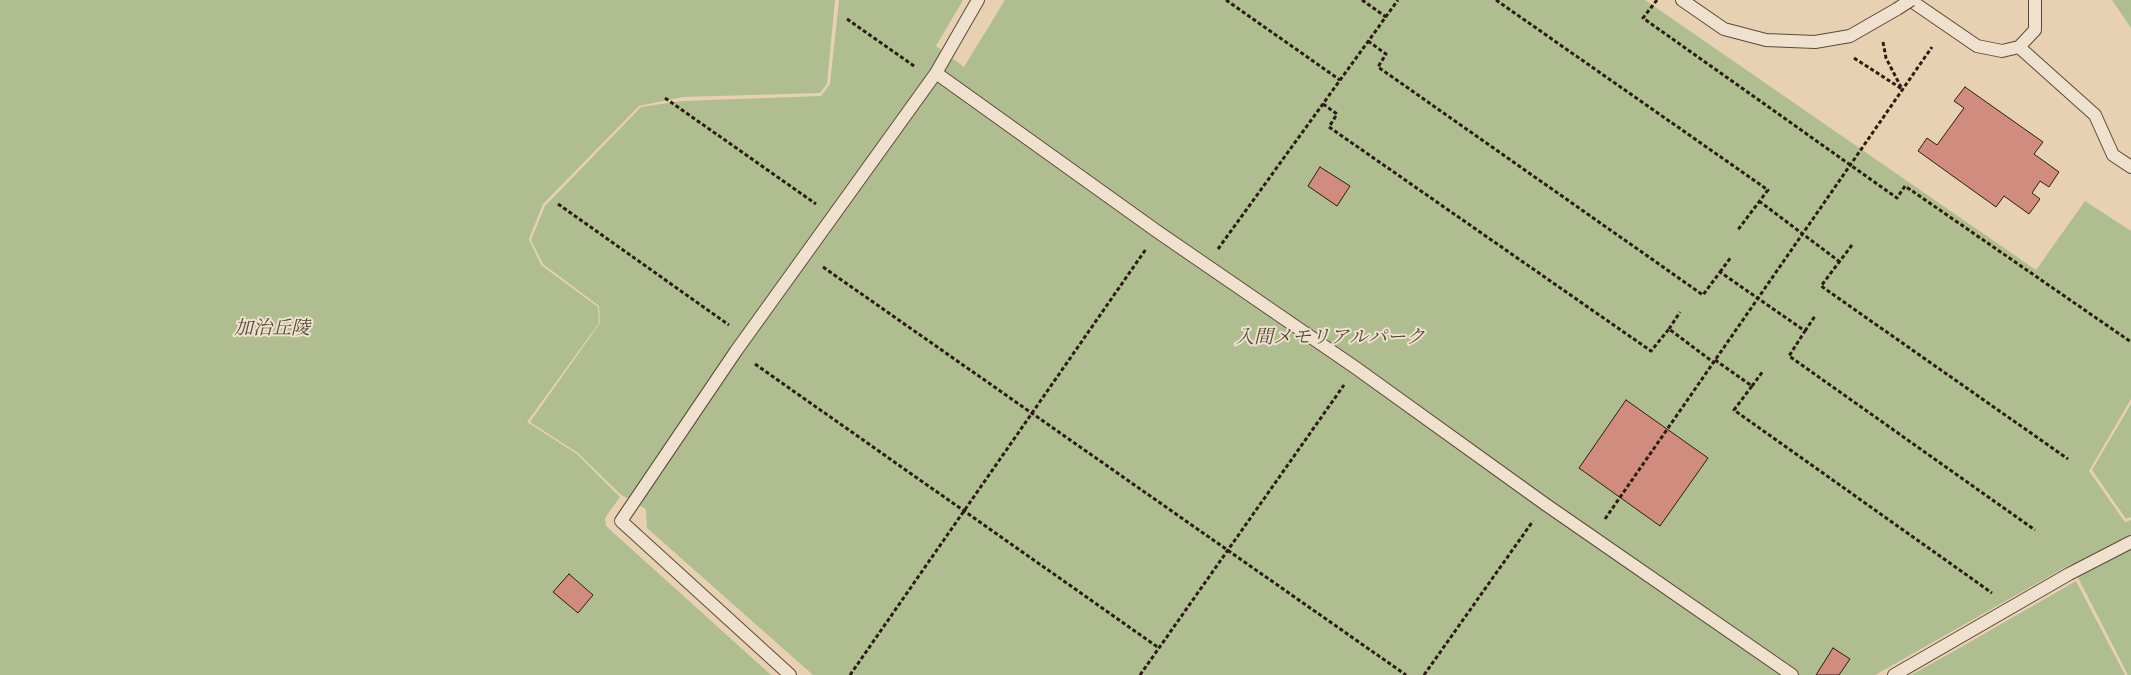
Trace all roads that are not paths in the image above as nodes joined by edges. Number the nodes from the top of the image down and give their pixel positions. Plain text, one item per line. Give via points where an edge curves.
1 (978, 0) edge
2 (1682, 0) edge
3 (1910, 0) edge
4 (2035, 0) edge
5 (2020, 46) junction
6 (934, 76) junction
7 (2131, 167) edge
8 (2131, 542) edge
9 (790, 675) edge
10 (1792, 675) edge
11 (1894, 675) edge

1 - 6 lane
2 - 3 lane, bridge via 1724,29 1766,40 1816,42 1850,36
3 - 5 lane via 1977,46 2002,51
4 - 5 lane via 2035,30
5 - 7 lane via 2094,115 2113,155
6 - 9 lane via 736,351 621,521
6 - 10 lane
8 - 11 lane

